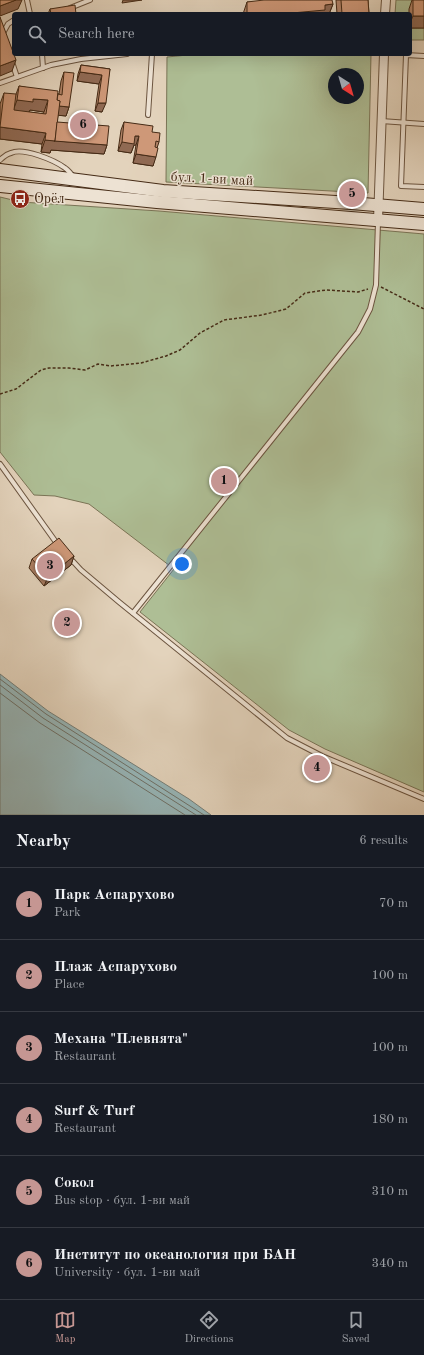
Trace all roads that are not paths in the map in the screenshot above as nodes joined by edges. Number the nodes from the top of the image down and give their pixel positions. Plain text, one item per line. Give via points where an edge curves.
1 (27, 0) edge
2 (90, 0) edge
3 (386, 0) edge
4 (64, 10) edge
5 (30, 12) edge
6 (386, 12) edge
7 (12, 21) edge
8 (4, 36) edge
9 (412, 55) edge
10 (9, 56) edge
11 (42, 56) edge
12 (109, 56) edge
13 (152, 56) edge
14 (384, 56) edge
15 (406, 56) edge
16 (424, 56) edge
17 (44, 68) junction
18 (17, 78) junction
19 (0, 84) edge
20 (148, 115) dead end
21 (381, 121) junction
22 (404, 122) junction
23 (424, 124) edge
24 (0, 160) edge
25 (0, 170) edge
26 (75, 179) junction
27 (0, 186) edge
28 (424, 187) edge
29 (378, 206) junction
30 (424, 209) edge
31 (378, 220) junction
32 (424, 224) edge
33 (0, 464) edge
34 (63, 550) edge
35 (68, 555) edge
36 (133, 613) junction
37 (424, 799) edge

1 - 5 lane
2 - 4 lane
3 - 6 street
7 - 8 lane via 3,32
9 - 16 lane
10 - 18 lane
11 - 17 lane
12 - 17 lane via 81,59
13 - 20 lane
14 - 21 street
15 - 22 lane
17 - 18 lane
18 - 19 lane
21 - 22 lane
21 - 29 street
22 - 23 lane
22 - 28 lane via 401,186
24 - 26 lane via 11,152 36,155 53,160 66,168
25 - 26 main road, бул. 1-ви май
26 - 29 main road, бул. 1-ви май via 163,191
27 - 31 main road, бул. 1-ви май via 165,203
29 - 30 main road, бул. 1-ви май
29 - 31 street
31 - 32 main road, бул. 1-ви май
31 - 36 lane via 376,285 370,309 358,332
33 - 34 lane
35 - 36 lane via 81,570
36 - 37 lane via 287,738 322,756

